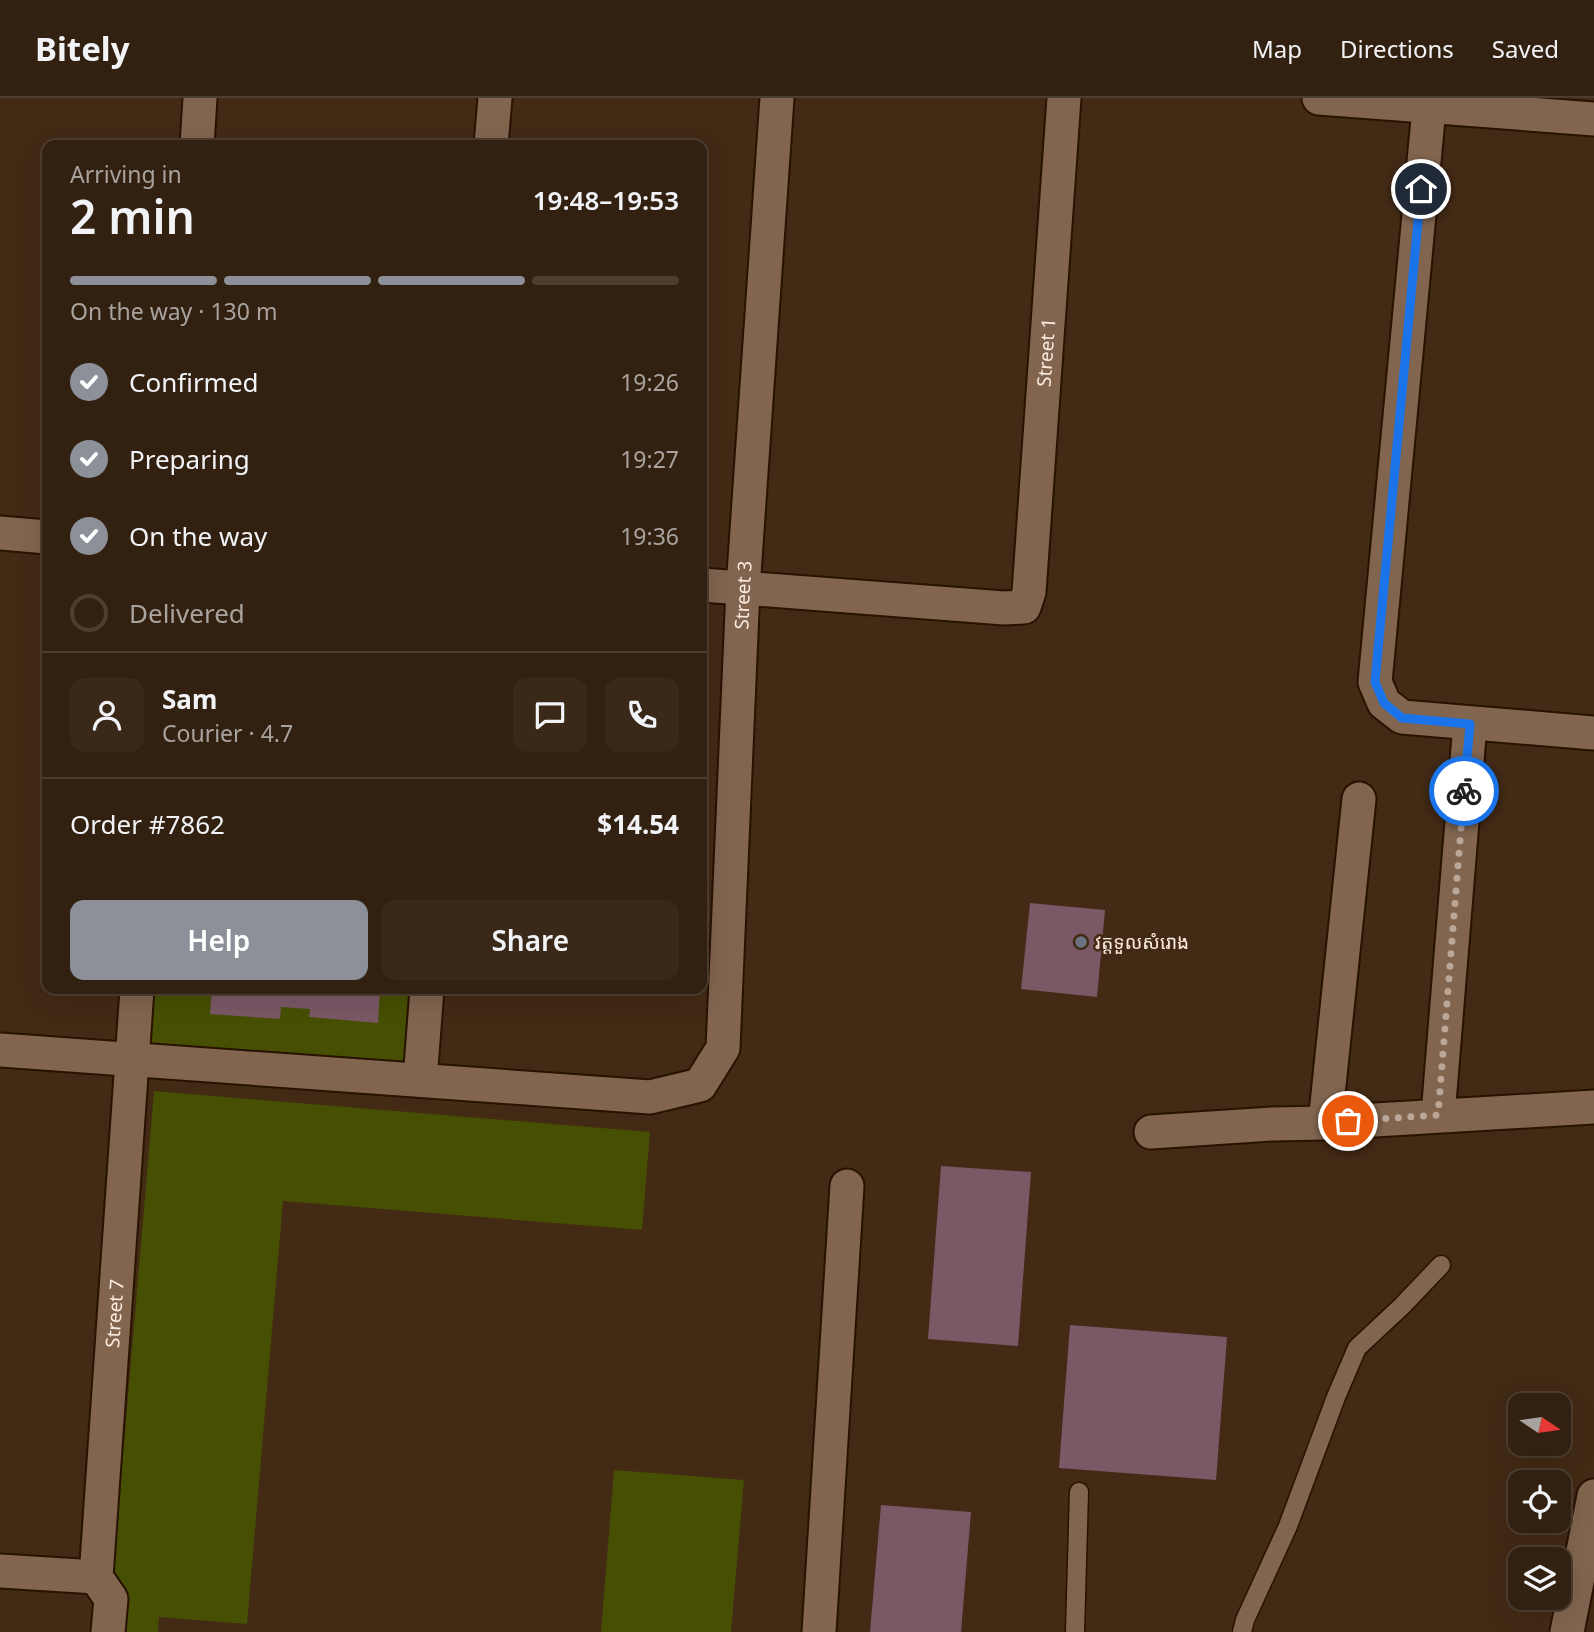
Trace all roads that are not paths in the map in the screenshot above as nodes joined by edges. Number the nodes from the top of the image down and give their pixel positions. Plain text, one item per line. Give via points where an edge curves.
1 (200, 98) edge
2 (495, 98) edge
3 (777, 98) edge
4 (1064, 98) edge
5 (1319, 98) edge
6 (1429, 102) edge
7 (1594, 118) edge
8 (197, 140) edge
9 (491, 140) edge
10 (0, 533) edge
11 (42, 537) edge
12 (707, 585) edge
13 (743, 588) junction
14 (1470, 724) junction
15 (1594, 733) edge
16 (1359, 799) dead end
17 (137, 994) edge
18 (427, 994) edge
19 (0, 1050) edge
20 (132, 1059) junction
21 (420, 1080) junction
22 (1594, 1107) edge
23 (1438, 1115) junction
24 (1325, 1123) junction
25 (1152, 1132) dead end
26 (847, 1185) dead end
27 (1441, 1265) dead end
28 (1079, 1492) dead end
29 (1594, 1496) edge
30 (0, 1571) edge
31 (96, 1577) junction
32 (108, 1632) edge
33 (819, 1632) edge
34 (1075, 1632) edge
35 (1242, 1632) edge
36 (1567, 1632) edge

1 - 8 street
2 - 9 street
3 - 13 street, Street 3
4 - 13 street, Street 1 via 1029,592 1024,607
5 - 6 street
6 - 7 street
6 - 14 street via 1375,682 1384,703 1402,718
10 - 11 street
12 - 13 street
13 - 21 street, Street 3 via 723,1048 700,1085 650,1097
14 - 15 street
14 - 23 street
16 - 24 street
17 - 20 street, Street 7
18 - 21 street
19 - 20 street
20 - 21 street
20 - 31 street, Street 7
22 - 23 street
23 - 24 street
24 - 25 street
26 - 33 street
27 - 35 lane via 1357,1348
28 - 34 lane
29 - 36 street
30 - 31 street
31 - 32 street, Street 7 via 111,1599

